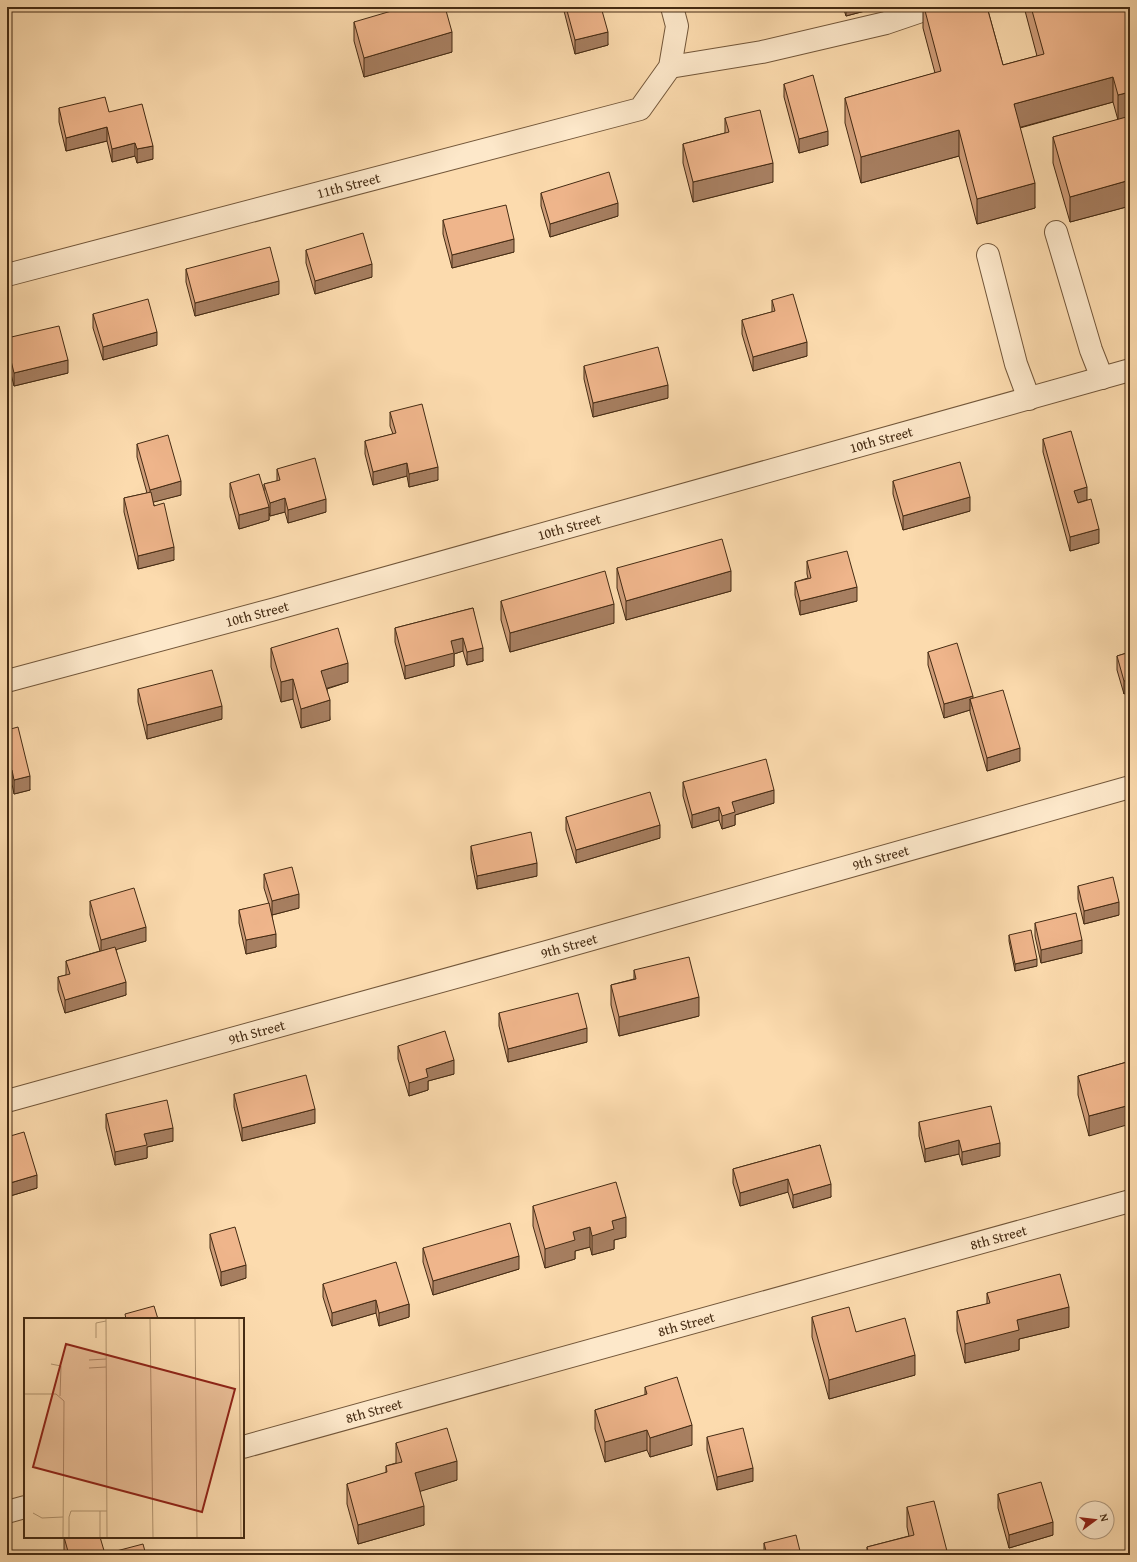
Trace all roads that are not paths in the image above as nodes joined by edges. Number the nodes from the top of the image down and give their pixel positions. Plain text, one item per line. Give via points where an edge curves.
1 (933, 7) edge
2 (675, 17) edge
3 (670, 68) junction
4 (1056, 232) dead end
5 (988, 255) dead end
6 (7, 275) edge
7 (1130, 370) edge
8 (1102, 378) junction
9 (1029, 399) junction
10 (7, 681) edge
11 (1130, 787) edge
12 (7, 1101) edge
13 (1130, 1201) edge
14 (244, 1447) edge
15 (24, 1507) edge
16 (7, 1512) edge

1 - 3 street via 886,22 762,52
2 - 3 street
3 - 6 street, 11th Street via 640,109
4 - 8 street via 1091,350
5 - 9 street via 1016,364
7 - 8 street, 10th Street
8 - 9 street, 10th Street
9 - 10 street, 10th Street
11 - 12 street, 9th Street
13 - 14 street, 8th Street
15 - 16 street

